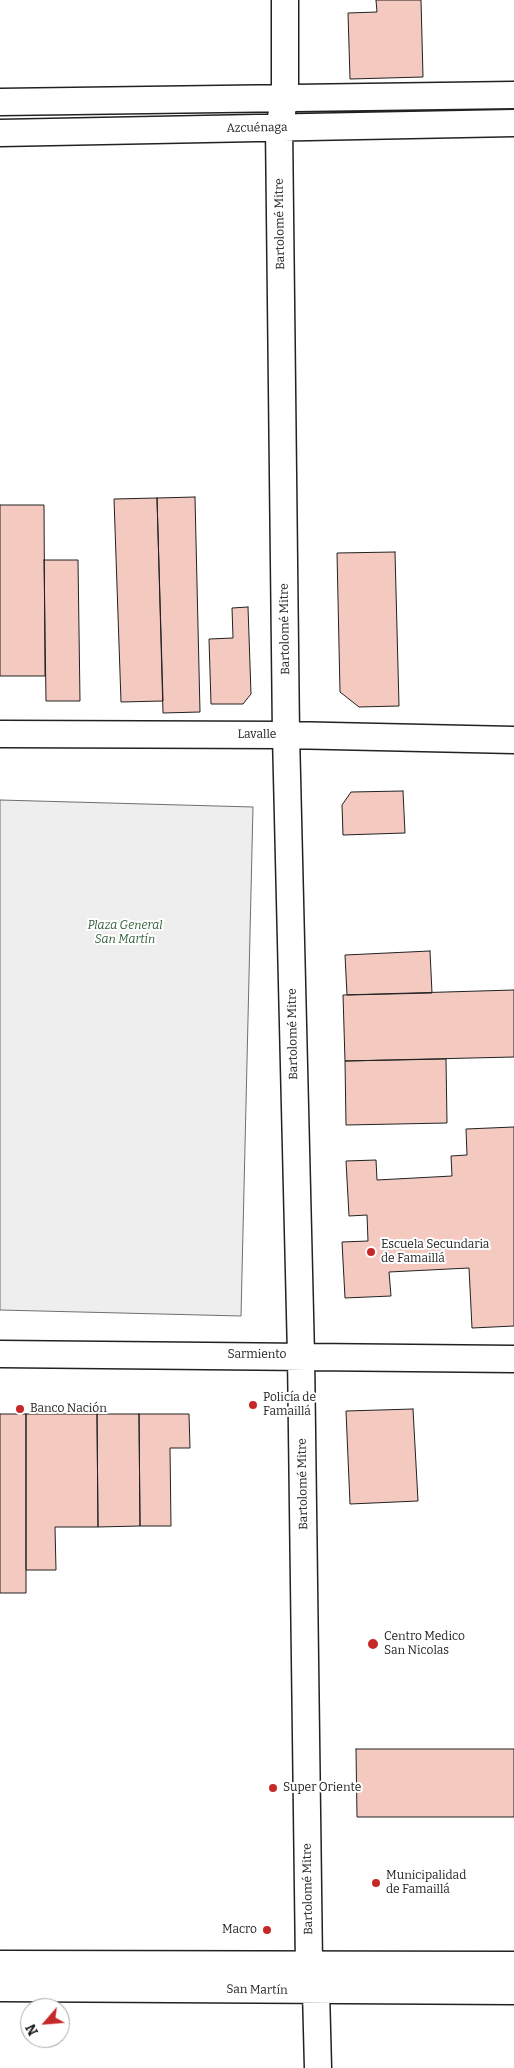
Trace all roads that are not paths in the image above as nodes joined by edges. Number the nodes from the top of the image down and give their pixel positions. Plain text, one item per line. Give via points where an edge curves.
1 (285, 0) edge
2 (514, 95) edge
3 (285, 97) junction
4 (0, 102) edge
5 (514, 123) edge
6 (279, 127) junction
7 (0, 133) edge
8 (0, 734) edge
9 (286, 735) junction
10 (514, 740) edge
11 (0, 1354) edge
12 (301, 1355) junction
13 (514, 1359) edge
14 (0, 1964) edge
15 (309, 1964) junction
16 (514, 1965) edge
17 (0, 1988) edge
18 (316, 1991) junction
19 (514, 1991) edge
20 (318, 2068) edge

1 - 3 street, Bartolomé Mitre
2 - 3 street
3 - 4 street
3 - 6 street, Bartolomé Mitre
5 - 6 street, Azcuénaga
6 - 7 street, Azcuénaga
6 - 9 street, Bartolomé Mitre
8 - 9 street, Lavalle
9 - 10 street, Lavalle
9 - 12 street, Bartolomé Mitre
11 - 12 street, Sarmiento
12 - 13 street, Sarmiento
12 - 15 street, Bartolomé Mitre
14 - 15 street, San Martín
15 - 16 street, San Martín
15 - 18 street, Bartolomé Mitre
17 - 18 street, San Martín
18 - 19 street, San Martín
18 - 20 street, Bartolomé Mitre

